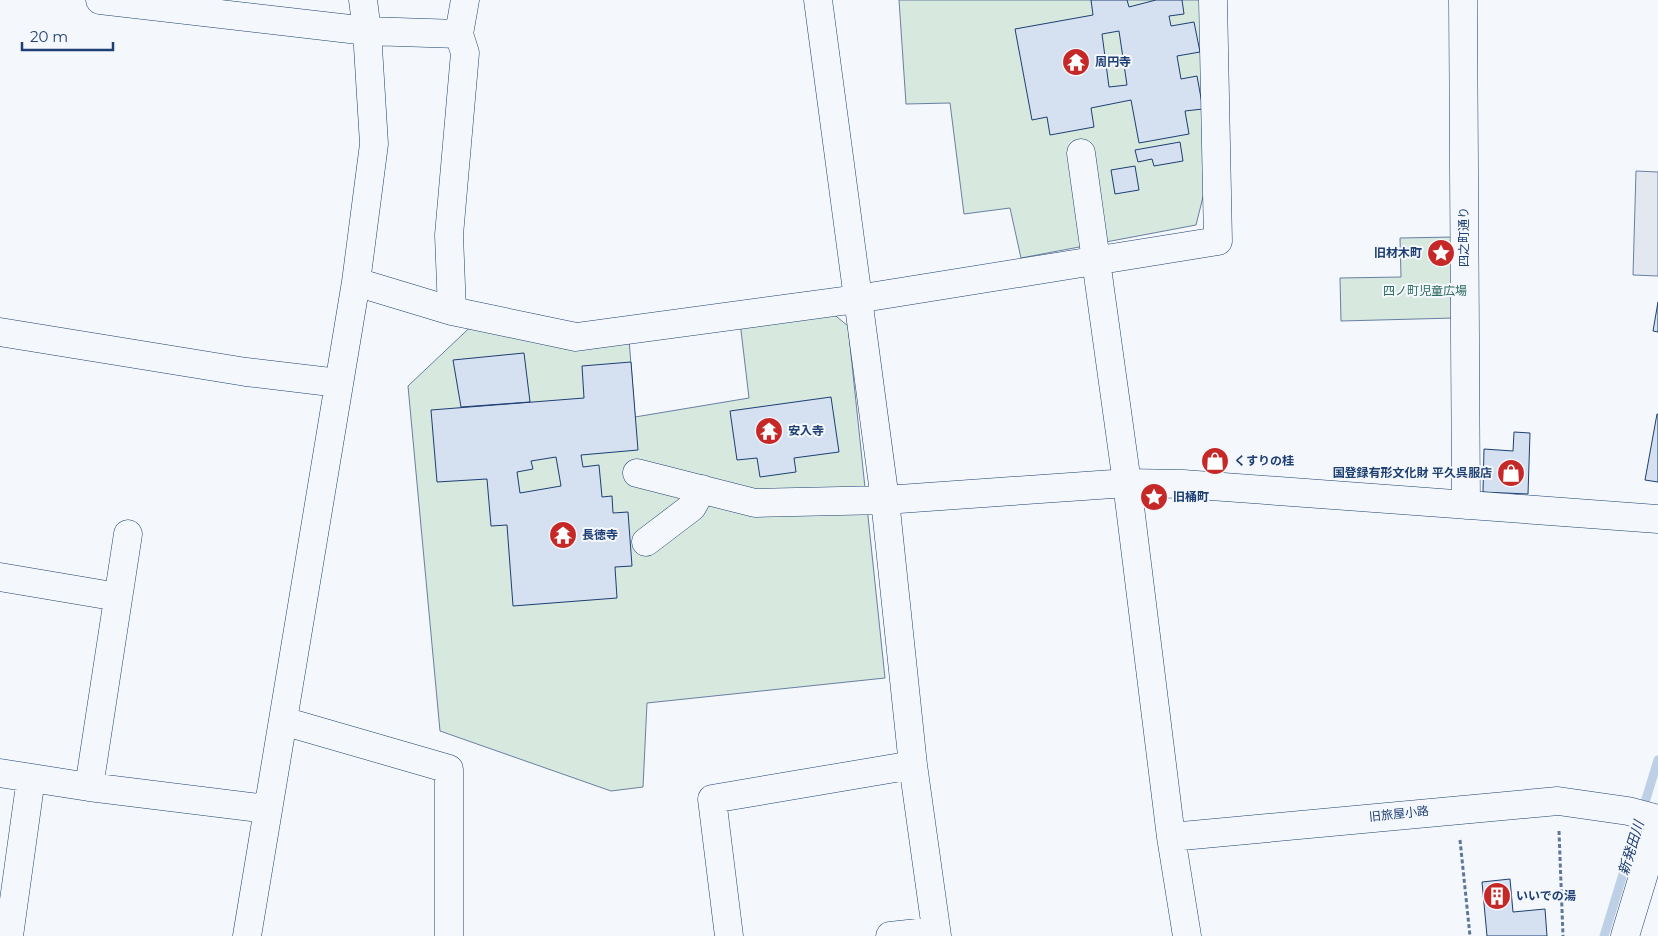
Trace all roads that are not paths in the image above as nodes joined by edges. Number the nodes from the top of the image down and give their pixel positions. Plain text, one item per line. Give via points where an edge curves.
1 (100, 0) edge
2 (363, 0) edge
3 (465, 0) edge
4 (818, 0) edge
5 (1213, 0) edge
6 (1463, 0) edge
7 (144, 3) edge
8 (367, 31) junction
9 (459, 34) junction
10 (1081, 153) dead end
11 (1095, 260) junction
12 (356, 282) junction
13 (857, 299) junction
14 (452, 311) junction
15 (0, 332) edge
16 (340, 383) junction
17 (637, 473) dead end
18 (1127, 483) junction
19 (702, 489) junction
20 (884, 500) junction
21 (1466, 505) junction
22 (1658, 519) edge
23 (128, 534) dead end
24 (646, 542) dead end
25 (0, 577) edge
26 (118, 597) junction
27 (283, 721) junction
28 (913, 765) junction
29 (0, 772) edge
30 (31, 778) junction
31 (89, 787) junction
32 (268, 809) junction
33 (1658, 820) edge
34 (1658, 828) edge
35 (1171, 837) junction
36 (9, 867) edge
37 (936, 933) edge
38 (9, 936) edge
39 (247, 936) edge
40 (449, 936) edge
41 (729, 936) edge
42 (890, 936) edge
43 (1188, 936) edge
44 (1625, 936) edge

1 - 7 street
2 - 8 street
3 - 9 street
4 - 13 street
5 - 11 street via 1218,241
6 - 21 street, 四之町通り
7 - 8 street
8 - 9 street
8 - 12 street via 374,144
9 - 14 street via 465,53 449,235
10 - 11 street
11 - 13 street
11 - 18 street
12 - 14 street
12 - 16 street
13 - 14 street via 576,337
13 - 20 street
15 - 16 street via 246,372
16 - 27 street
17 - 19 street
18 - 20 street
18 - 21 street via 1183,484
18 - 35 street
19 - 20 street via 755,503
19 - 24 street via 692,507
20 - 28 street
21 - 22 street
23 - 26 street
25 - 26 street
26 - 31 street
27 - 32 street
27 - 40 street via 450,769
28 - 37 street
28 - 41 street via 712,799
29 - 30 street
30 - 31 street
30 - 36 street
31 - 32 street
32 - 39 street
33 - 35 street, 旧旅屋小路 via 1628,810 1558,801
34 - 44 street
35 - 43 street
36 - 38 street
37 - 42 street

